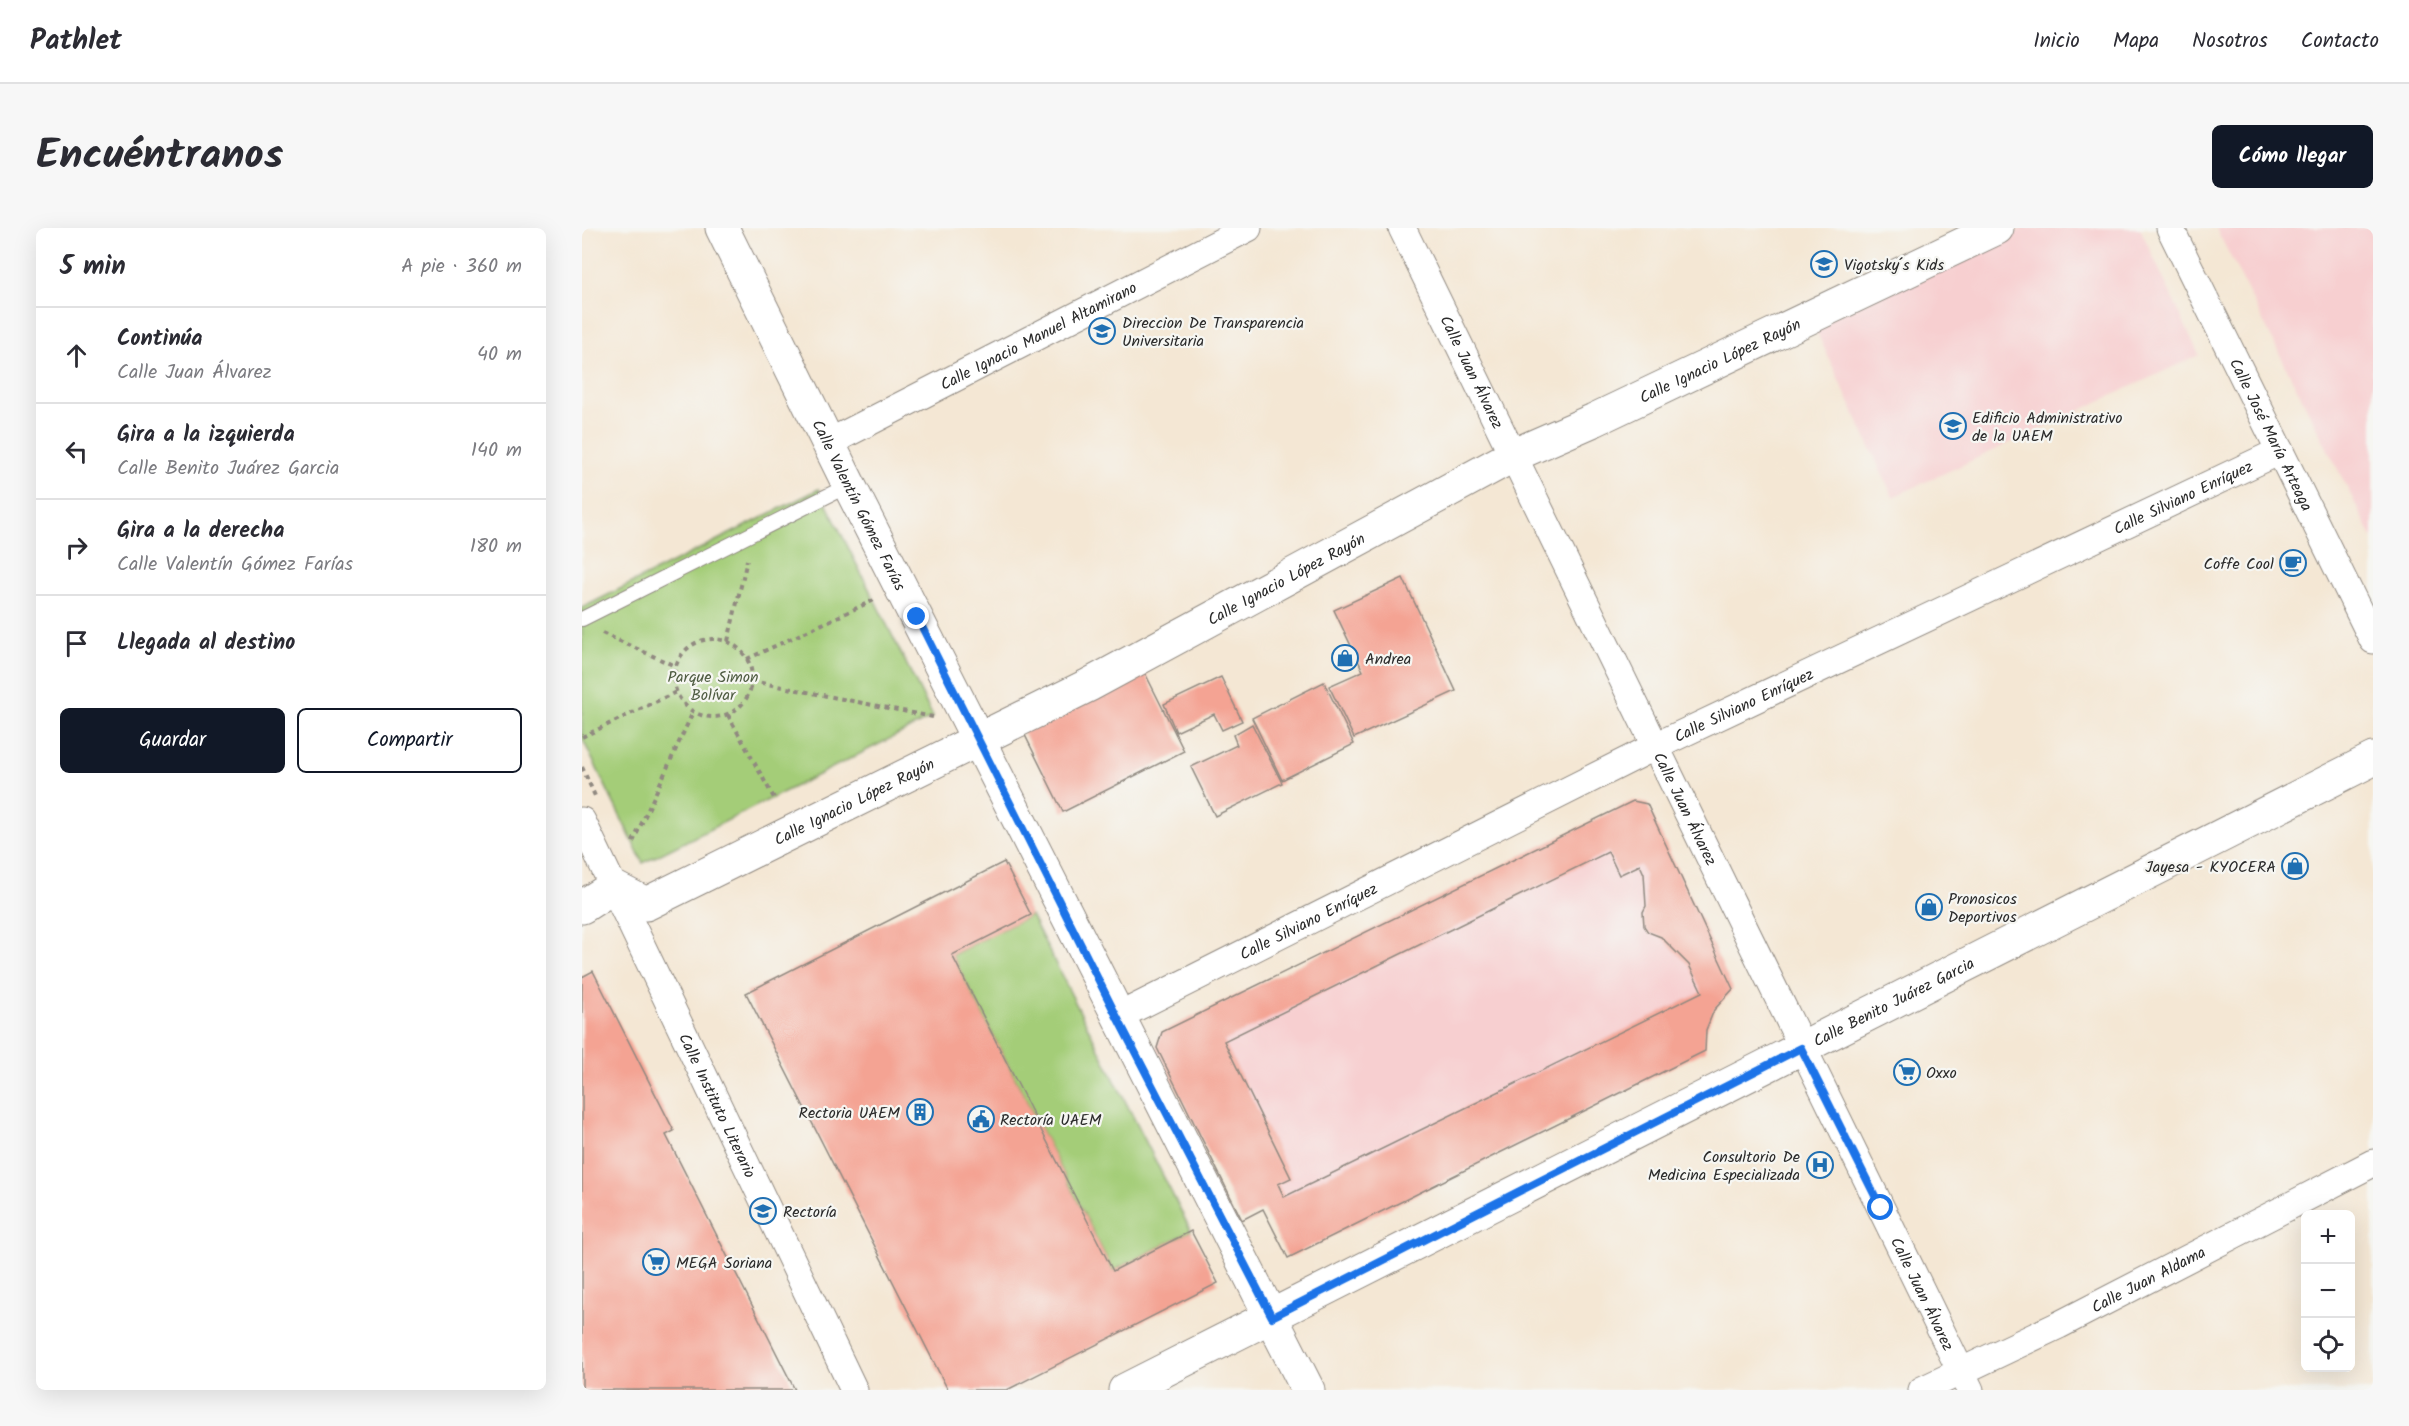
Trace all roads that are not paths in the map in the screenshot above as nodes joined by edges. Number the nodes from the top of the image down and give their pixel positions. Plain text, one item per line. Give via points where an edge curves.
1 (722, 228) edge
2 (1248, 228) edge
3 (1402, 228) edge
4 (1996, 228) edge
5 (2170, 228) edge
6 (828, 443) junction
7 (2280, 451) junction
8 (1514, 455) junction
9 (849, 485) junction
10 (587, 624) edge
11 (2373, 640) edge
12 (978, 739) junction
13 (1654, 747) junction
14 (2373, 759) edge
15 (582, 821) edge
16 (613, 887) junction
17 (582, 907) edge
18 (1117, 1017) junction
19 (1801, 1048) junction
20 (2373, 1163) edge
21 (1272, 1317) junction
22 (1965, 1381) edge
23 (854, 1390) edge
24 (1125, 1390) edge
25 (1308, 1390) edge
26 (1922, 1390) edge

1 - 6 main road, Calle Valentín Gómez Farías
2 - 6 street, Calle Ignacio Manuel Altamirano
3 - 8 street, Calle Juan Álvarez
4 - 8 main road, Calle Ignacio López Rayón
5 - 7 street, Calle José María Arteaga
6 - 9 main road, Calle Valentín Gómez Farías
7 - 11 street, Calle José María Arteaga
7 - 13 street, Calle Silviano Enríquez
8 - 12 main road, Calle Ignacio López Rayón via 1089,685
8 - 13 street, Calle Juan Álvarez
9 - 10 lane
9 - 12 main road, Calle Valentín Gómez Farías
12 - 16 main road, Calle Ignacio López Rayón via 646,904
12 - 18 main road, Calle Valentín Gómez Farías
13 - 18 street, Calle Silviano Enríquez
13 - 19 street, Calle Juan Álvarez
14 - 19 main road, Calle Benito Juárez Garcia
15 - 16 street, Calle Instituto Literario
16 - 17 main road
16 - 23 street, Calle Instituto Literario
18 - 21 main road, Calle Valentín Gómez Farías
19 - 21 main road, Calle Benito Juárez Garcia
19 - 22 street, Calle Juan Álvarez
20 - 22 street, Calle Juan Aldama via 2059,1325
21 - 24 main road, Calle Benito Juárez Garcia
21 - 25 main road, Calle Valentín Gómez Farías
22 - 26 street, Calle Juan Aldama

